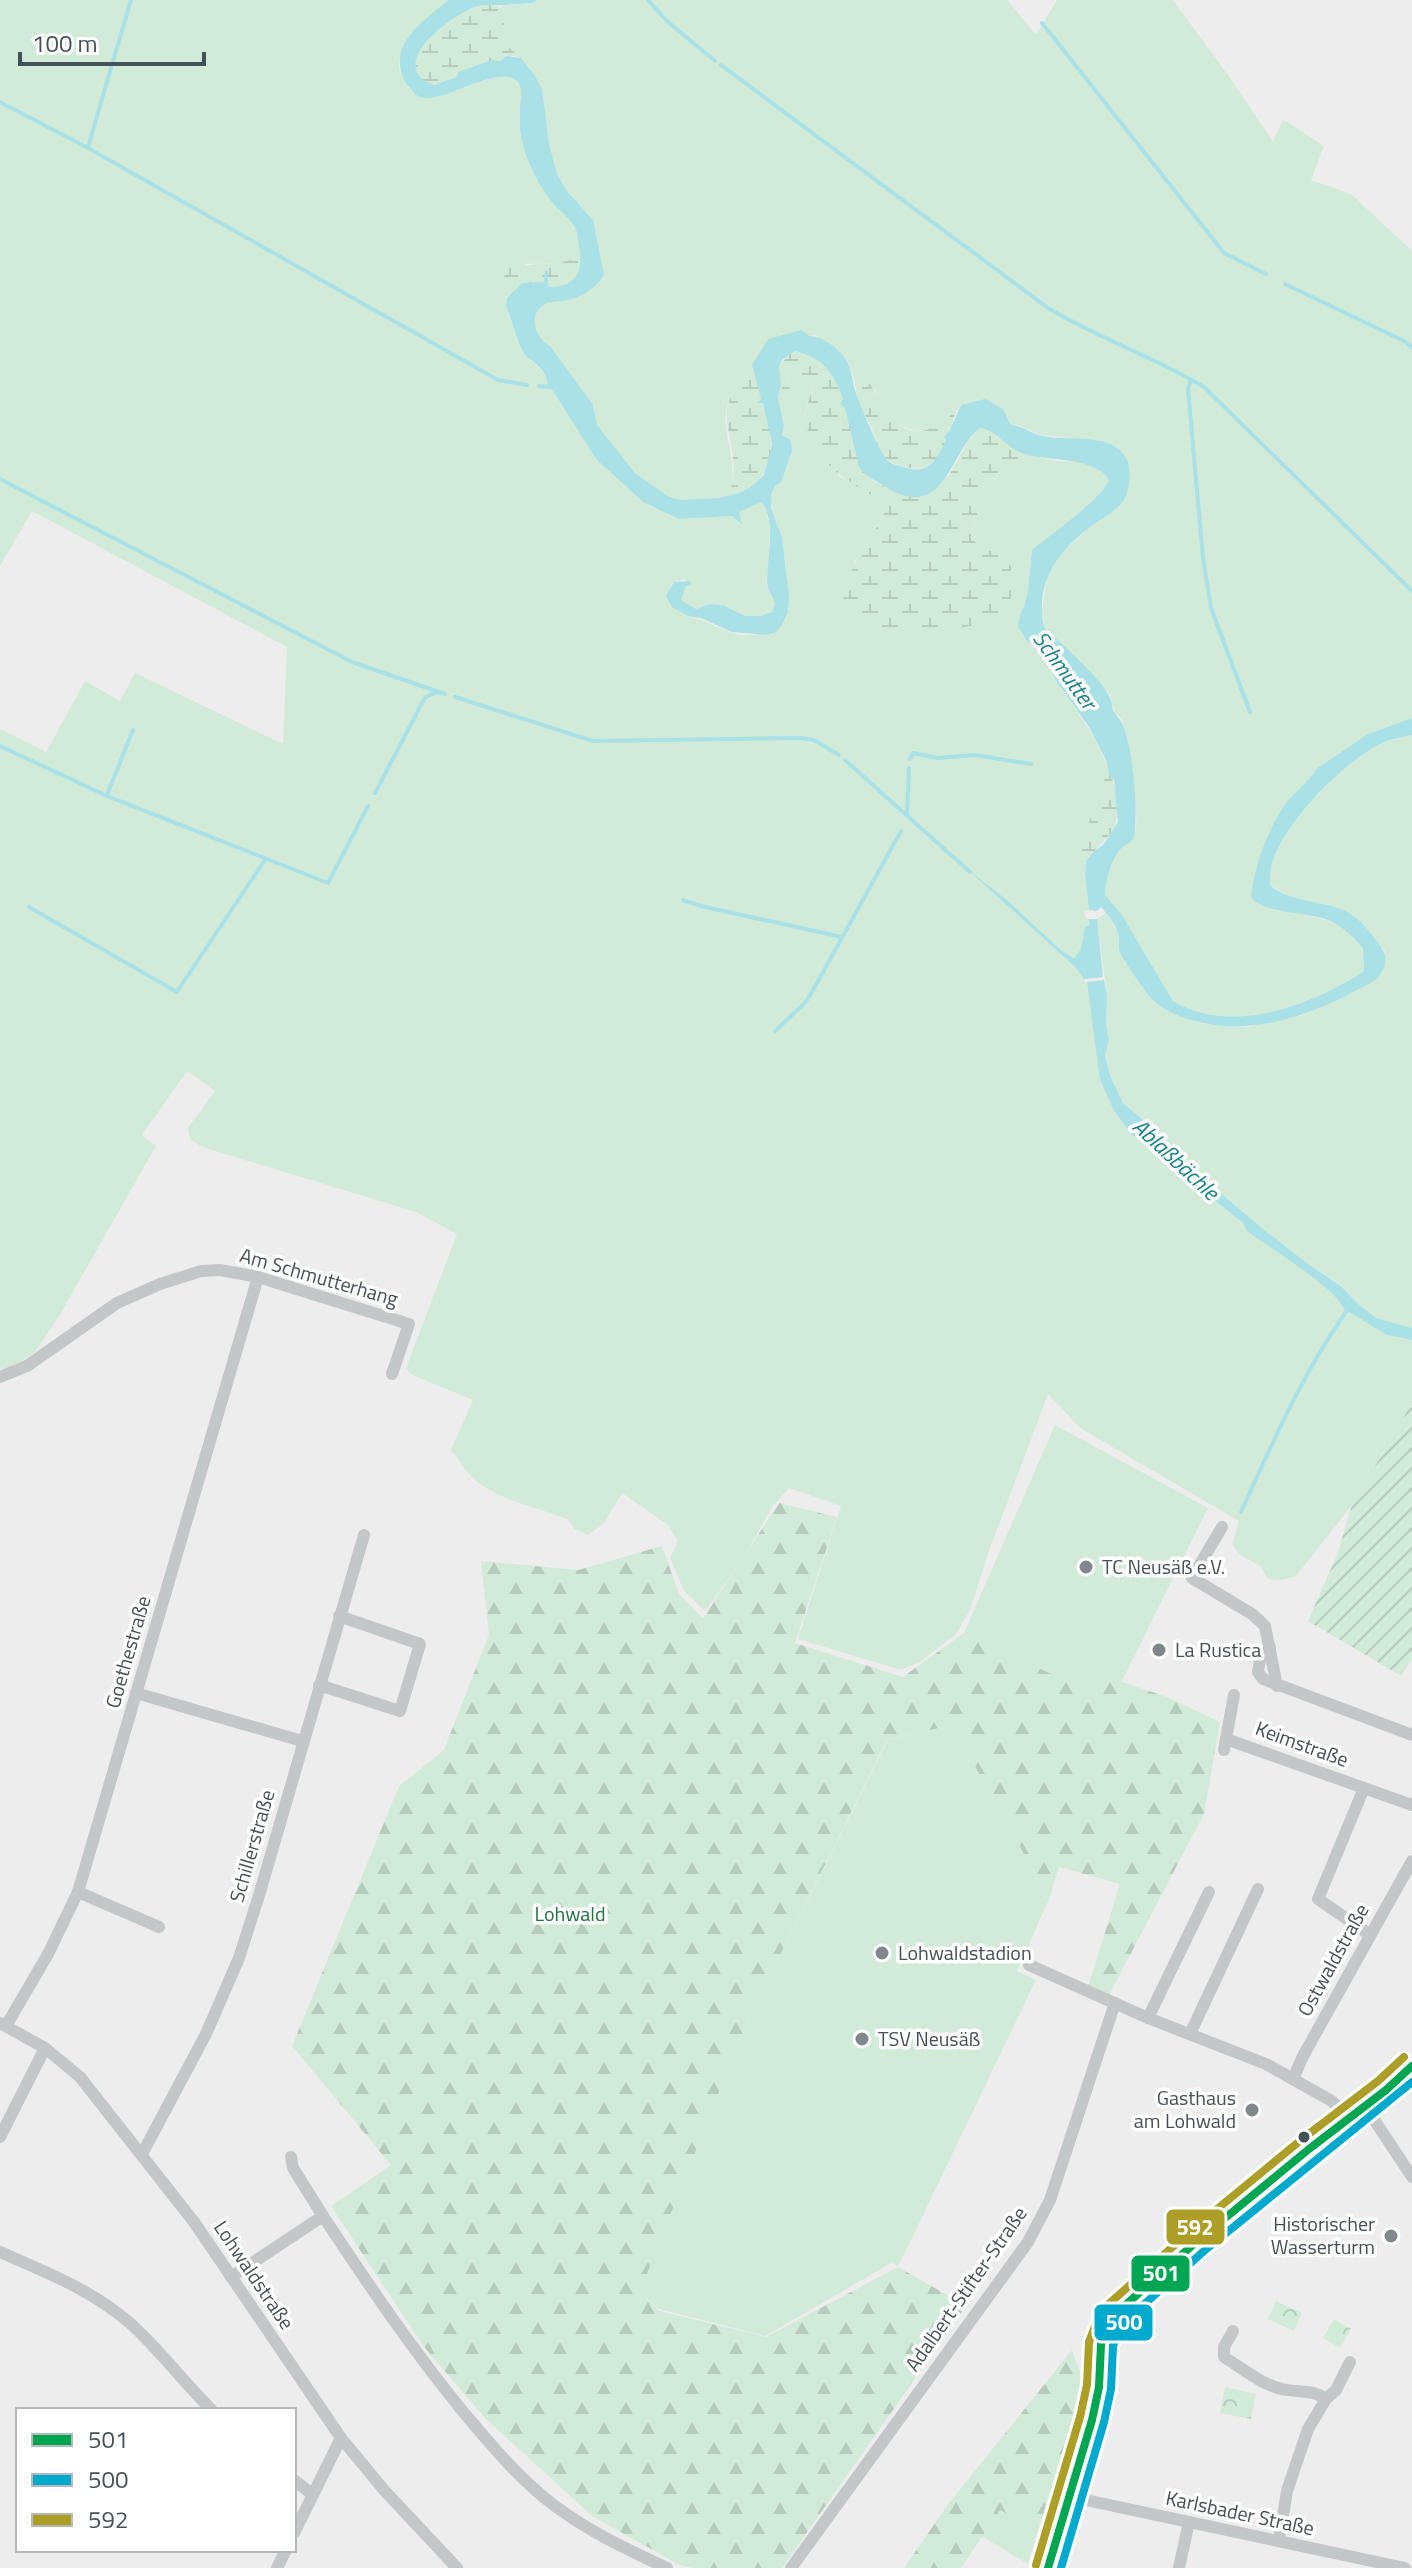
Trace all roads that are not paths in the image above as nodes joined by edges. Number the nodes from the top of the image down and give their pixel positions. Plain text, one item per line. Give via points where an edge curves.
1 (258, 1277) junction
2 (392, 1374) dead end
3 (0, 1377) edge
4 (1222, 1527) dead end
5 (364, 1535) dead end
6 (339, 1616) junction
7 (319, 1685) junction
8 (136, 1693) junction
9 (1234, 1695) dead end
10 (1412, 1735) edge
11 (302, 1741) junction
12 (1364, 1788) junction
13 (1412, 1805) edge
14 (1412, 1861) edge
15 (1258, 1889) dead end
16 (78, 1892) junction
17 (1209, 1892) dead end
18 (159, 1927) dead end
19 (1370, 1935) junction
20 (1029, 1965) dead end
21 (1115, 2003) junction
22 (1148, 2018) junction
23 (3, 2024) edge
24 (1190, 2034) junction
25 (45, 2048) junction
26 (1412, 2066) edge
27 (1293, 2079) junction
28 (1365, 2106) junction
29 (1347, 2119) junction
30 (0, 2137) edge
31 (142, 2154) junction
32 (291, 2157) dead end
33 (1412, 2177) edge
34 (323, 2216) junction
35 (0, 2252) edge
36 (231, 2277) junction
37 (1233, 2331) dead end
38 (1350, 2362) dead end
39 (1326, 2399) junction
40 (210, 2408) edge
41 (341, 2438) junction
42 (296, 2482) edge
43 (313, 2495) junction
44 (1067, 2496) junction
45 (1189, 2522) junction
46 (296, 2529) edge
47 (1279, 2541) junction
48 (1390, 2566) edge
49 (457, 2568) edge
50 (667, 2568) edge
51 (791, 2568) edge
52 (1048, 2568) edge
53 (1179, 2568) edge
54 (1405, 2568) edge

1 - 2 street, Am Schmutterhang via 409,1324
1 - 3 street, Am Schmutterhang via 201,1271 160,1284 117,1303 27,1366
1 - 8 street, Goethestraße
4 - 10 street via 1192,1578 1259,1619 1267,1631 1277,1686
5 - 6 street, Schillerstraße
6 - 7 street, Schillerstraße
6 - 7 street via 420,1644 414,1667 400,1711
7 - 11 street, Schillerstraße
8 - 11 street
8 - 16 street, Goethestraße
9 - 12 street, Keimstraße via 1225,1744
11 - 31 street, Schillerstraße via 239,1958 195,2057
12 - 13 street, Keimstraße
12 - 19 street, Keimstraße via 1318,1899
14 - 19 street, Ostwaldstraße
15 - 24 street
16 - 18 street
16 - 23 street, Goethestraße via 48,1954
17 - 22 street
19 - 27 street, Ostwaldstraße
20 - 21 street
21 - 22 street
21 - 51 street, Adalbert-Stifter-Straße via 1050,2200 1028,2242
22 - 24 street
23 - 25 street, Lohwaldstraße
24 - 27 street
25 - 30 street
25 - 31 street, Lohwaldstraße via 80,2077
26 - 28 street
27 - 29 street via 1330,2100
28 - 29 street
28 - 33 street
29 - 44 street via 1111,2318 1101,2344 1095,2407
31 - 36 street, Lohwaldstraße
32 - 34 street
34 - 36 street
34 - 50 street via 408,2343 492,2447 552,2504
35 - 40 street via 68,2282 116,2312
36 - 41 street, Lohwaldstraße
37 - 39 street via 1224,2357 1270,2385
38 - 39 street
39 - 47 street via 1292,2471
41 - 43 street
41 - 49 street, Lohwaldstraße
42 - 43 street
43 - 46 street
44 - 45 street, Karlsbader Straße
44 - 52 street
45 - 47 street, Karlsbader Straße
45 - 53 street
47 - 48 street, Karlsbader Straße
48 - 54 street, Karlsbader Straße

